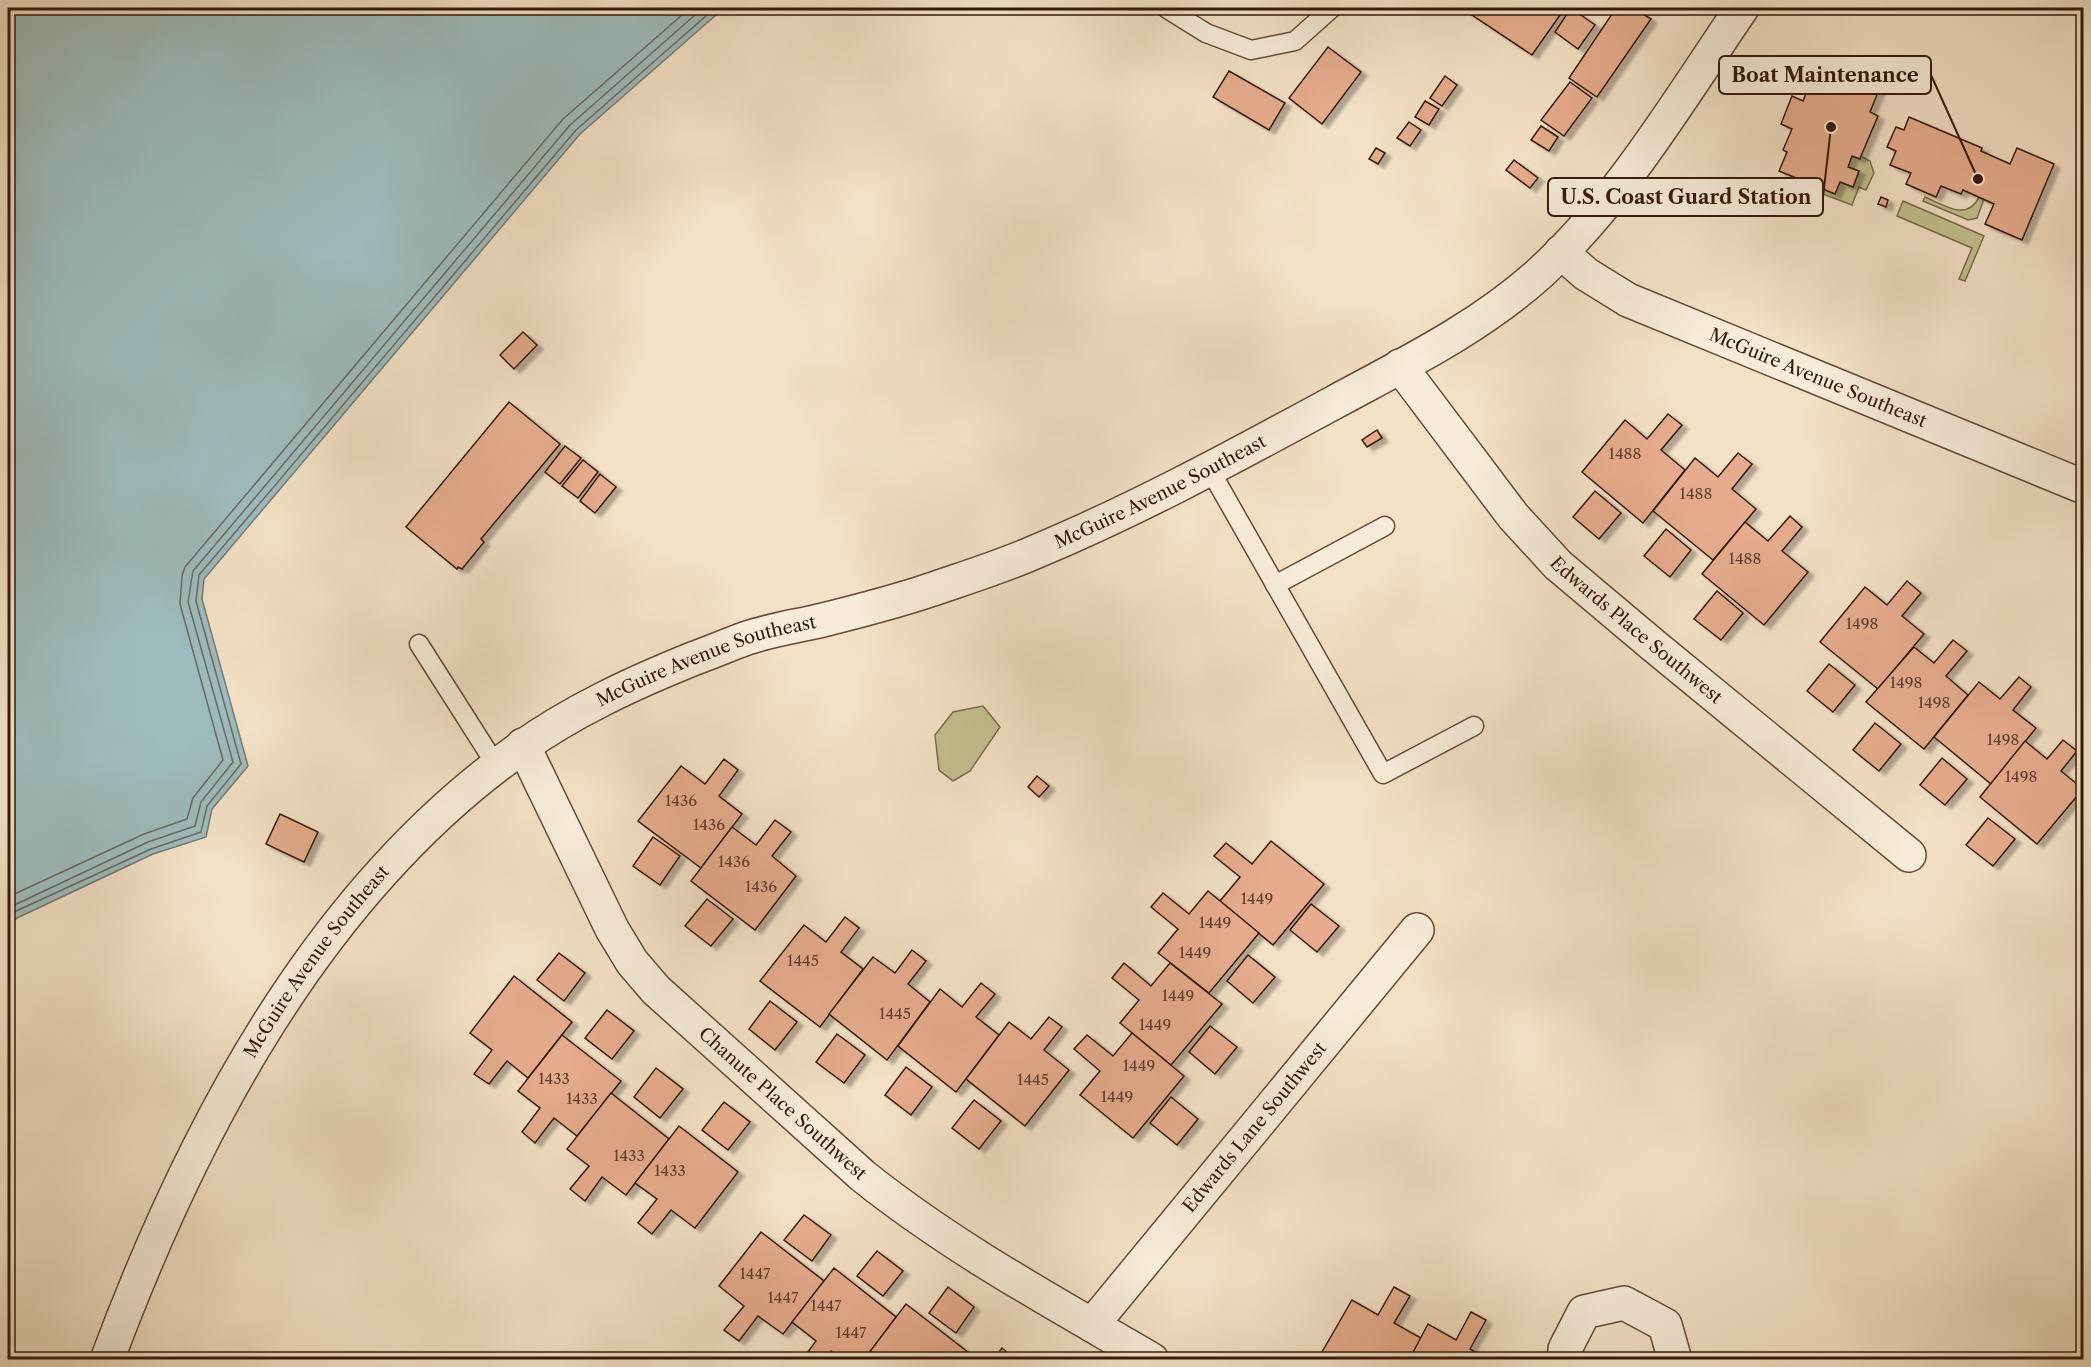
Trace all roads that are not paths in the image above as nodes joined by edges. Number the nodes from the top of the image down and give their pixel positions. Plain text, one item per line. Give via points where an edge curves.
1 (1166, 8) edge
2 (1332, 8) edge
3 (1742, 8) edge
4 (1561, 252) junction
5 (1400, 366) junction
6 (1210, 470) junction
7 (2084, 487) edge
8 (1385, 526) dead end
9 (1275, 585) junction
10 (419, 644) dead end
11 (1474, 726) dead end
12 (524, 745) junction
13 (496, 765) junction
14 (1909, 855) dead end
15 (1417, 930) dead end
16 (1092, 1324) junction
17 (107, 1359) edge
18 (1152, 1359) edge
19 (1565, 1359) edge
20 (1675, 1359) edge

1 - 2 lane via 1206,33 1251,50 1295,41
3 - 4 street, McGuire Avenue Southeast via 1634,164
4 - 5 street, McGuire Avenue Southeast via 1527,284 1468,328
4 - 7 street, McGuire Avenue Southeast via 1586,274 1628,300
5 - 6 street, McGuire Avenue Southeast
5 - 14 street, Edwards Place Southwest via 1513,516 1558,565
6 - 9 lane
6 - 12 street, McGuire Avenue Southeast via 1083,531 983,572 872,609 750,637 665,670 595,702
8 - 9 lane
9 - 11 lane via 1383,774
10 - 13 lane
12 - 13 street, McGuire Avenue Southeast
12 - 16 street, Chanute Place Southwest via 612,929 632,962 656,990 894,1201 984,1262
13 - 17 street, McGuire Avenue Southeast via 446,806 391,861 340,919 294,983 182,1181
15 - 16 street, Edwards Lane Southwest
16 - 18 street, Chanute Place Southwest
19 - 20 street via 1565,1349 1584,1312 1624,1303 1665,1325

